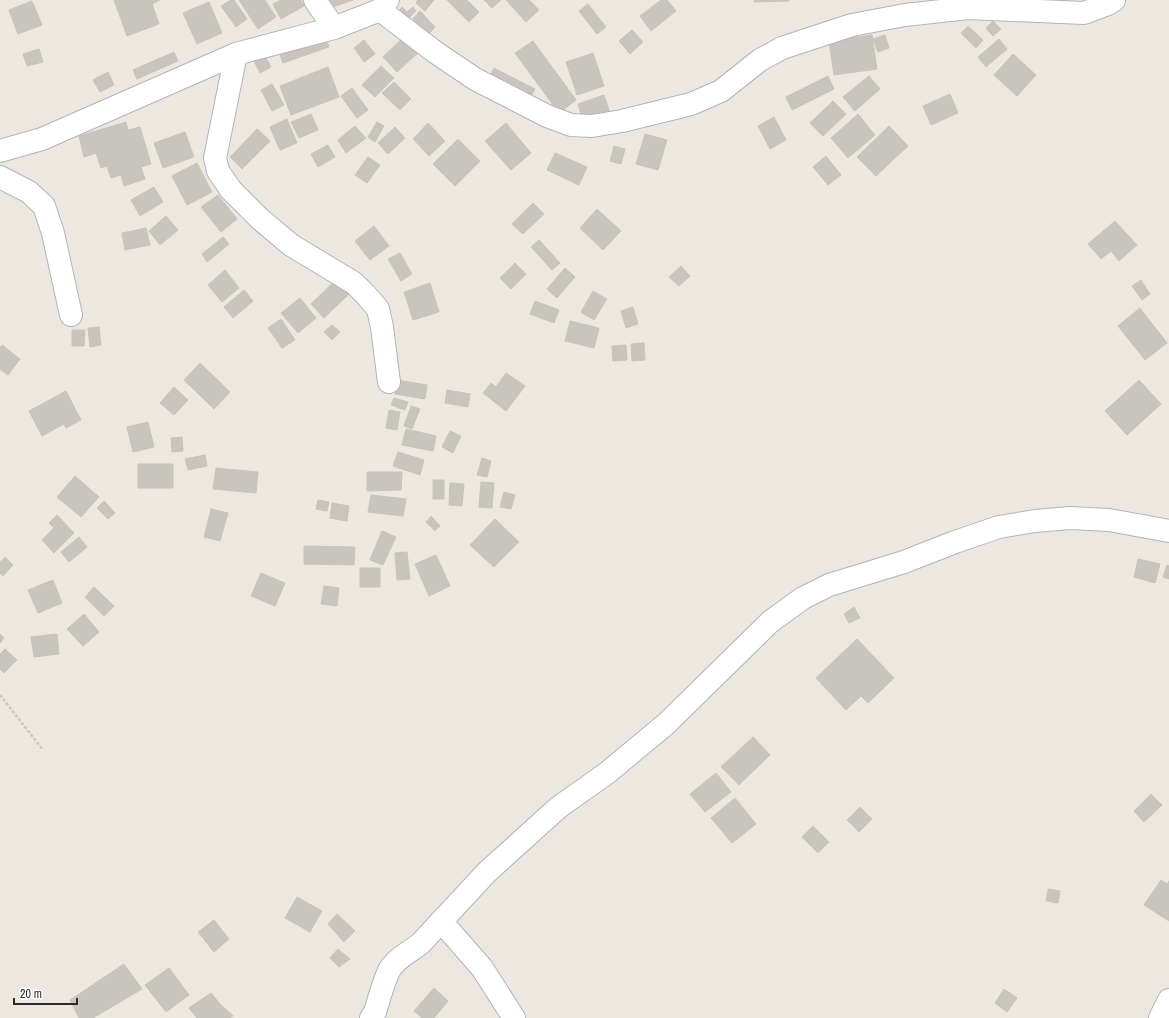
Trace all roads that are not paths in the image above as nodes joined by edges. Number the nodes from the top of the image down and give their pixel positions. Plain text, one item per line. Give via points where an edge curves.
1 (315, 0) edge
2 (1114, 0) edge
3 (384, 5) edge
4 (334, 28) junction
5 (236, 54) junction
6 (0, 151) edge
7 (0, 177) edge
8 (71, 316) dead end
9 (389, 382) dead end
10 (1169, 531) edge
11 (441, 921) junction
12 (1169, 1000) edge
13 (371, 1018) edge
14 (514, 1018) edge
15 (1160, 1018) edge

1 - 4 street
2 - 3 street via 1084,12 968,8 905,15 852,25 782,48 760,60 721,91 691,104 592,126 571,125 547,116 475,79 435,52
3 - 4 street
4 - 5 street
5 - 6 street via 42,139
5 - 9 street via 215,158 218,171 231,190 260,219 291,245 354,283 378,309
7 - 8 street via 29,192 44,206 53,233
10 - 11 street via 1109,520 1070,518 1006,526 829,585 803,598 770,622 666,724 608,773 559,807 487,872
11 - 13 street via 421,943 391,968
11 - 14 street via 482,968
12 - 15 street

